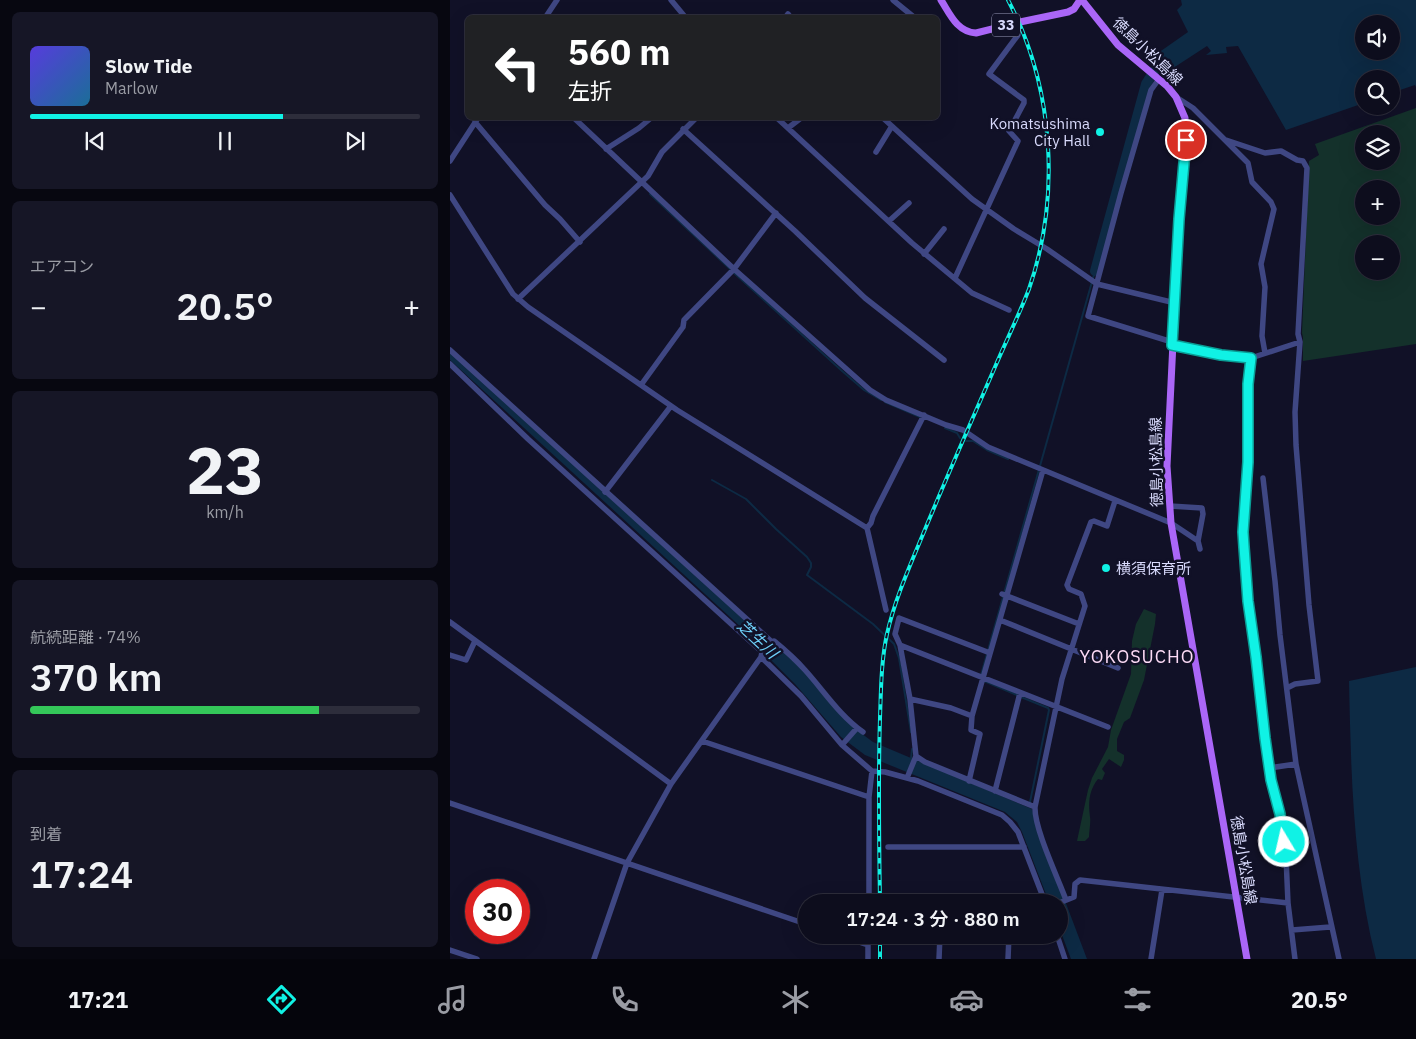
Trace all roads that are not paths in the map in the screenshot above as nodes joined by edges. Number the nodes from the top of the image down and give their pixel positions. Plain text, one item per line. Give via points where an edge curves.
1 (557, 0) edge
2 (671, 0) edge
3 (893, 0) edge
4 (941, 0) edge
5 (1081, 0) edge
6 (1068, 12) junction
7 (547, 15) edge
8 (684, 15) edge
9 (911, 15) edge
10 (1094, 15) junction
11 (1013, 23) junction
12 (1158, 78) junction
13 (1176, 97) junction
14 (477, 120) edge
15 (576, 120) edge
16 (649, 120) edge
17 (694, 120) edge
18 (779, 120) edge
19 (798, 120) edge
20 (885, 120) edge
21 (892, 126) junction
22 (788, 128) junction
23 (683, 129) junction
24 (1226, 140) junction
25 (606, 148) junction
26 (876, 152) dead end
27 (450, 161) edge
28 (641, 182) junction
29 (450, 195) edge
30 (909, 203) dead end
31 (987, 210) junction
32 (776, 213) junction
33 (889, 221) junction
34 (944, 229) dead end
35 (580, 242) junction
36 (924, 254) junction
37 (732, 270) junction
38 (954, 278) junction
39 (1096, 283) junction
40 (518, 299) junction
41 (1175, 303) junction
42 (1009, 310) dead end
43 (1300, 342) junction
44 (1172, 343) junction
45 (450, 350) edge
46 (1265, 353) junction
47 (1251, 358) junction
48 (944, 360) dead end
49 (450, 364) edge
50 (641, 385) junction
51 (671, 406) junction
52 (923, 417) junction
53 (1041, 469) junction
54 (1263, 478) dead end
55 (605, 492) junction
56 (1115, 501) junction
57 (1170, 506) junction
58 (1171, 523) junction
59 (867, 528) junction
60 (1198, 541) junction
61 (1200, 548) dead end
62 (1005, 595) junction
63 (886, 610) dead end
64 (450, 622) edge
65 (997, 622) junction
66 (1079, 624) junction
67 (475, 641) junction
68 (900, 645) junction
69 (1071, 649) junction
70 (988, 652) junction
71 (450, 655) edge
72 (760, 656) junction
73 (1118, 668) dead end
74 (982, 680) junction
75 (1286, 688) junction
76 (1019, 695) junction
77 (910, 699) junction
78 (1055, 707) junction
79 (972, 716) junction
80 (1108, 727) dead end
81 (856, 729) junction
82 (863, 732) dead end
83 (702, 741) junction
84 (843, 744) junction
85 (916, 758) junction
86 (1296, 764) junction
87 (1269, 768) junction
88 (872, 771) junction
89 (908, 777) junction
90 (970, 781) junction
91 (671, 784) junction
92 (995, 791) junction
93 (868, 798) junction
94 (450, 803) edge
95 (1031, 806) junction
96 (888, 847) dead end
97 (1024, 847) junction
98 (627, 863) junction
99 (1162, 890) junction
100 (869, 894) edge
101 (1042, 894) edge
102 (1060, 894) edge
103 (1236, 898) junction
104 (1068, 900) edge
105 (1288, 903) junction
106 (798, 921) edge
107 (1330, 927) junction
108 (1292, 930) junction
109 (863, 944) edge
110 (940, 944) edge
111 (1009, 944) edge
112 (1060, 944) edge
113 (868, 946) joint
114 (450, 950) edge
115 (477, 959) edge
116 (594, 959) edge
117 (868, 959) edge
118 (939, 959) edge
119 (1008, 959) edge
120 (1065, 959) edge
121 (1151, 959) edge
122 (1247, 959) edge
123 (1295, 959) edge
124 (1339, 959) edge

1 - 7 street
2 - 8 street
3 - 9 street
4 - 11 main road, 33 via 956,23 968,32 976,33
5 - 6 main road via 1074,10
5 - 10 main road, 徳島小松島線
6 - 10 main road, 33
6 - 11 main road, 33
10 - 12 main road, 徳島小松島線 via 1118,45
11 - 31 street via 1018,35 989,74 1022,97 1024,102 1009,130 1018,141
12 - 13 main road, 徳島小松島線
12 - 39 street via 1151,90
13 - 24 street via 1193,108
13 - 41 main road, 徳島小松島線 via 1185,118 1186,140
14 - 27 street
14 - 35 street
15 - 25 street
16 - 25 street
17 - 23 street
18 - 22 street
19 - 22 street
20 - 21 street
21 - 26 street
21 - 31 street
22 - 33 street
23 - 28 street
23 - 32 street
24 - 43 street via 1265,154 1282,151 1303,160 1307,168
24 - 46 street via 1248,163 1252,182 1274,209 1261,264 1265,287 1262,336
25 - 28 street
28 - 35 street
28 - 37 street
29 - 40 street
30 - 33 street
31 - 38 street
31 - 39 street
32 - 37 street
32 - 48 street via 865,298
33 - 36 street
34 - 36 street
35 - 40 street
36 - 38 street
37 - 50 street via 684,320 683,327
37 - 52 street via 870,390
38 - 42 street via 972,293
39 - 41 street
39 - 44 street via 1088,316
40 - 50 street
41 - 44 main road, 徳島小松島線
43 - 46 street
43 - 75 street via 1294,412 1318,681
44 - 47 street via 1221,355
44 - 57 main road, 徳島小松島線 via 1167,466
45 - 55 street
46 - 47 street
47 - 87 street via 1243,532 1248,601
49 - 72 street via 762,652
50 - 51 street
51 - 55 street
51 - 59 street
52 - 53 street via 963,430 988,447
52 - 59 street
53 - 56 street
53 - 62 street
54 - 75 street
55 - 81 street via 782,648
56 - 58 street
56 - 66 street via 1108,526 1094,520 1090,522 1067,585 1081,594 1084,600
57 - 58 main road, 徳島小松島線
57 - 60 street via 1202,508
58 - 60 street
58 - 103 main road, 徳島小松島線
59 - 63 street
60 - 61 street
62 - 65 street
62 - 66 street
64 - 67 street
65 - 69 street
65 - 70 street
66 - 69 street
67 - 71 street via 466,660
67 - 91 street
68 - 70 street via 895,634 899,618
68 - 74 street
68 - 77 street
69 - 73 street
69 - 78 street
70 - 74 street
72 - 83 street
72 - 84 street
74 - 76 street
74 - 79 street
75 - 86 street
76 - 78 street
76 - 92 street
77 - 79 street
77 - 85 street
78 - 80 street
78 - 95 street
79 - 90 street via 970,730 980,734
81 - 82 street
81 - 84 street
83 - 91 street
83 - 93 street
84 - 88 street
85 - 89 street
85 - 90 street
86 - 87 street
86 - 107 street
87 - 105 street via 1280,814
88 - 89 street
88 - 93 street
89 - 97 street via 1002,815 1018,832
90 - 92 street
91 - 98 street
92 - 95 street
93 - 100 street
94 - 98 street
95 - 102 street
96 - 97 street
97 - 101 street
98 - 106 street
98 - 116 street
99 - 103 street
99 - 104 street via 1080,880 1075,884 1074,897
99 - 121 street
103 - 105 street
103 - 122 main road, 徳島小松島線
105 - 108 street
107 - 108 street
107 - 124 street
108 - 123 street
109 - 113 street
110 - 118 street
111 - 119 street
112 - 120 street
113 - 117 street
114 - 115 street

